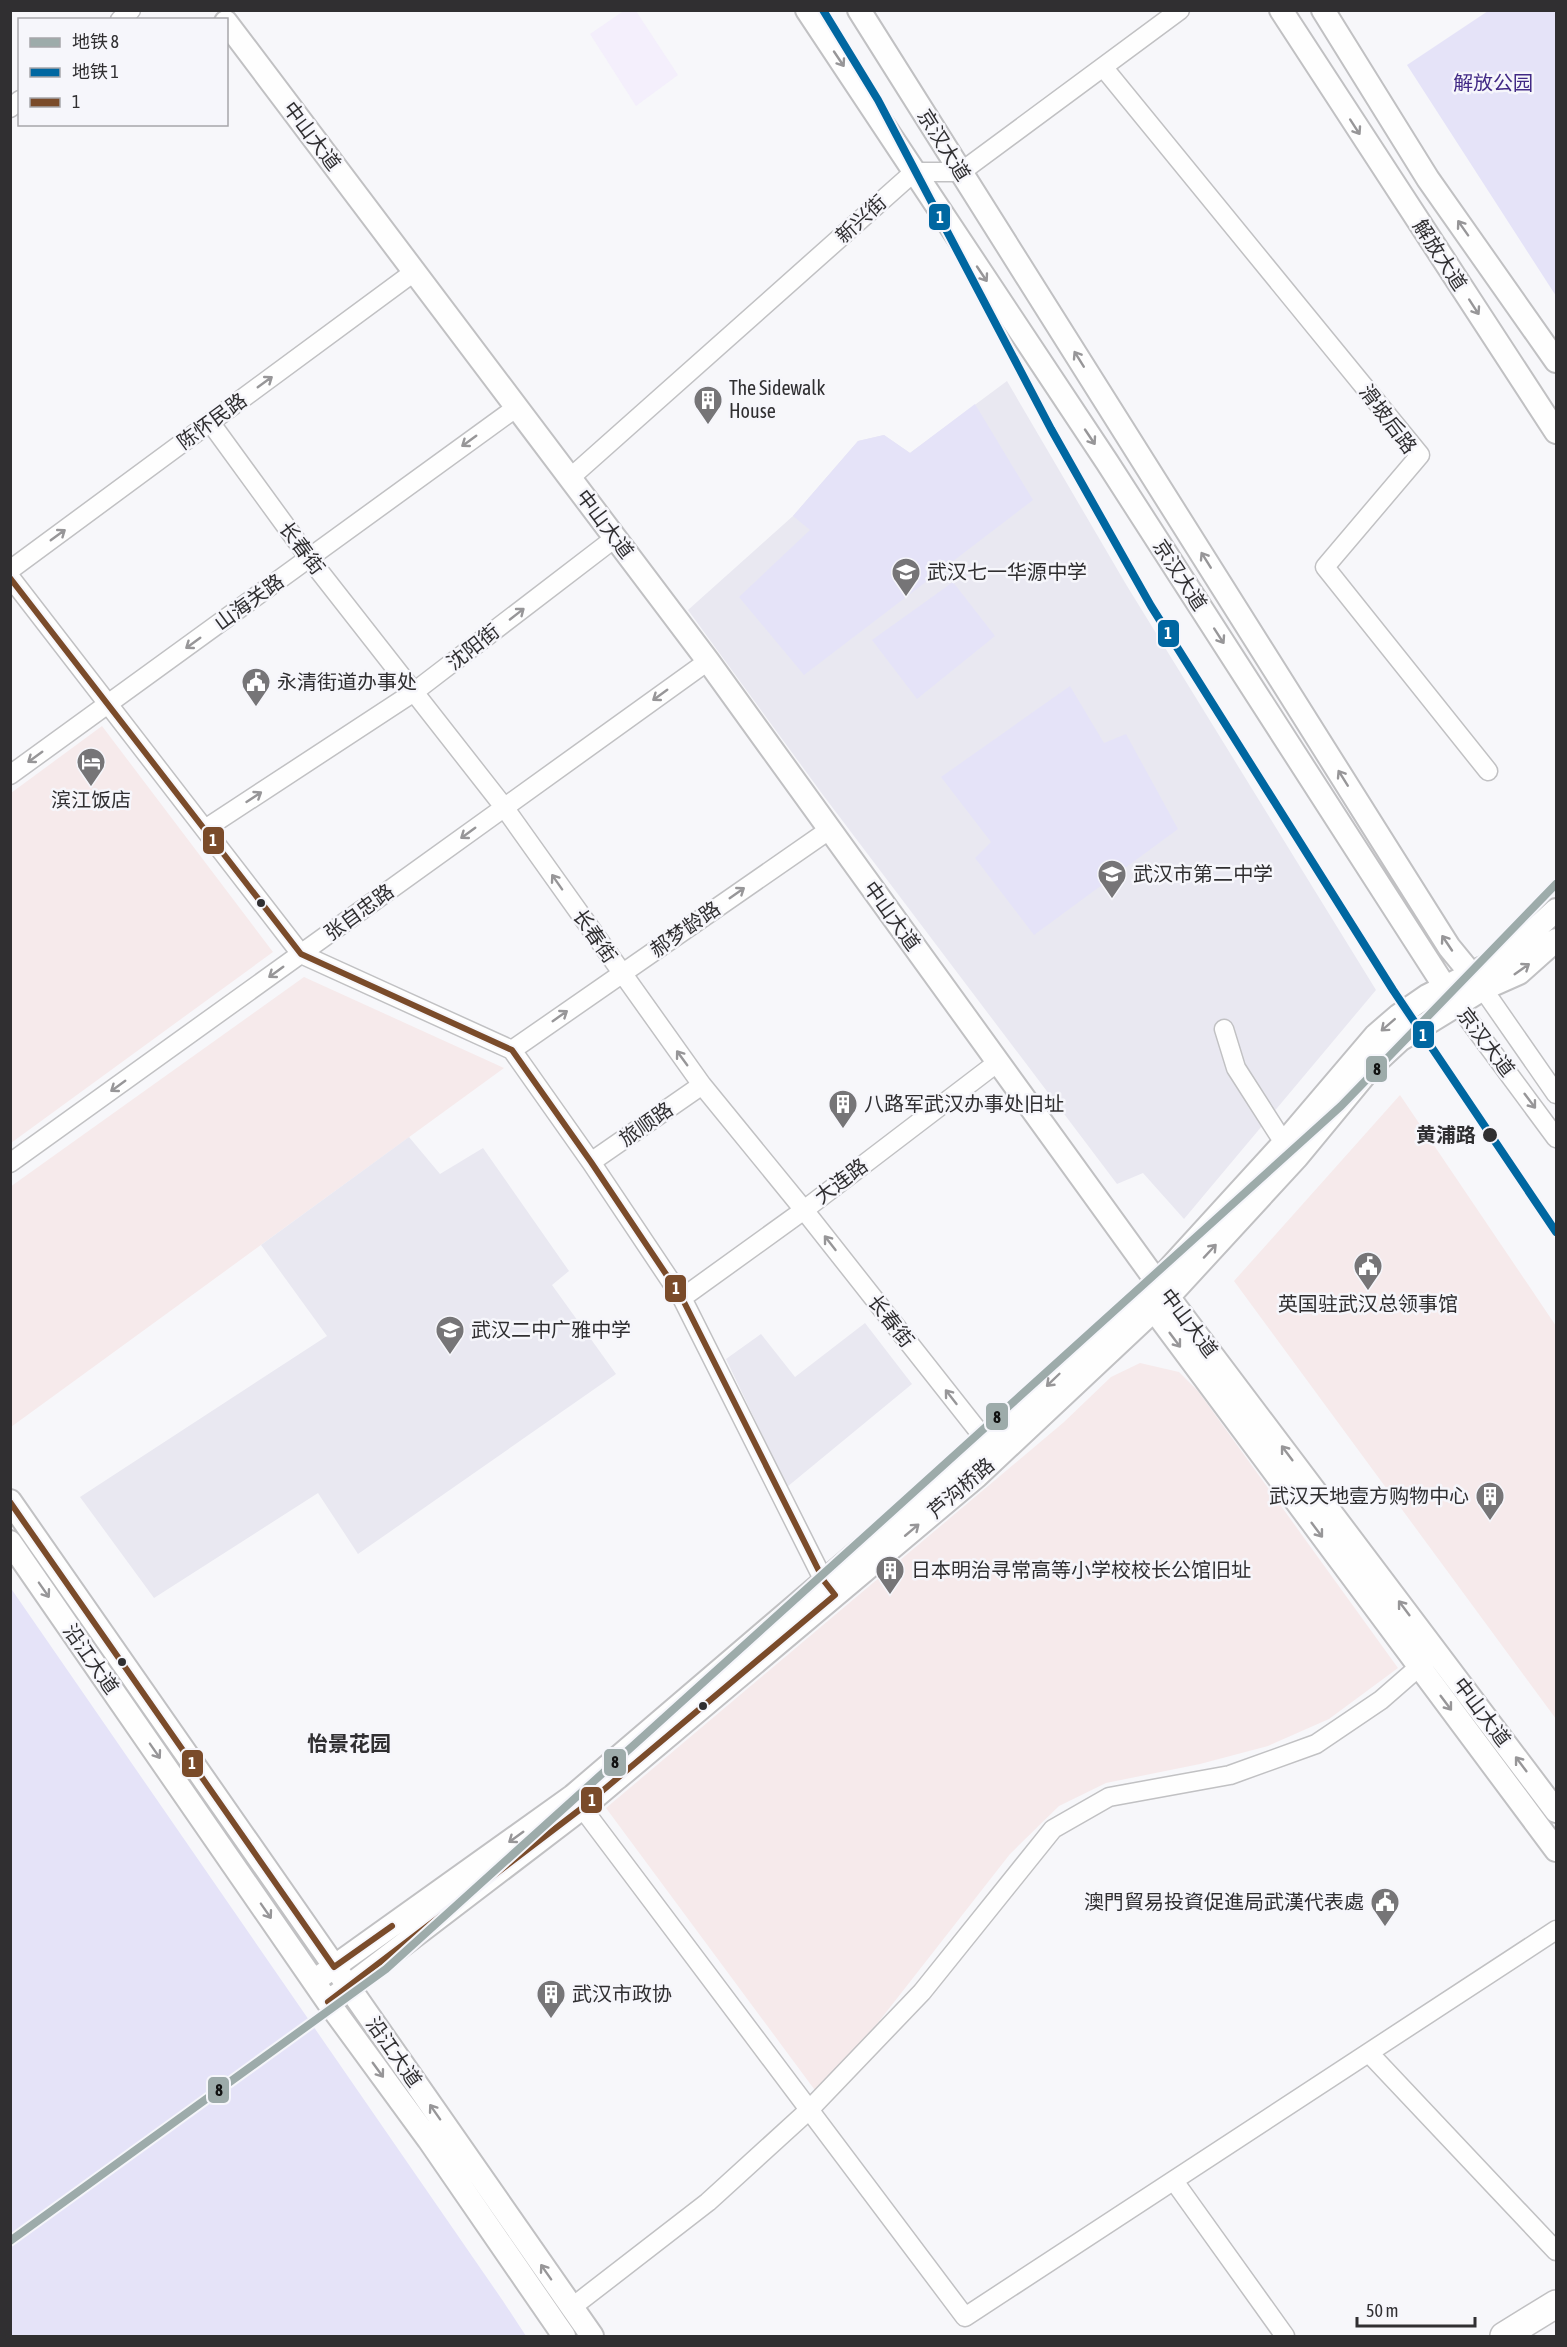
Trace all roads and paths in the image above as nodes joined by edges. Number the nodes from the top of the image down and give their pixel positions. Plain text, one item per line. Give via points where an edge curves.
1 (807, 10) edge
2 (860, 10) edge
3 (1180, 10) edge
4 (1271, 10) edge
5 (1281, 10) edge
6 (1321, 10) edge
7 (228, 25) edge
8 (1103, 67) junction
9 (1323, 78) junction
10 (914, 172) junction
11 (961, 172) junction
12 (414, 272) junction
13 (1557, 361) edge
14 (517, 407) junction
15 (210, 422) junction
16 (1557, 432) edge
17 (570, 478) junction
18 (615, 538) junction
19 (309, 558) junction
20 (10, 570) edge
21 (10, 577) edge
22 (708, 661) junction
23 (414, 692) junction
24 (109, 705) junction
25 (1488, 771) dead end
26 (10, 775) edge
27 (504, 807) junction
28 (205, 829) junction
29 (829, 830) junction
30 (1557, 910) edge
31 (1557, 940) edge
32 (300, 954) junction
33 (621, 973) junction
34 (1477, 982) junction
35 (1451, 996) junction
36 (1224, 1029) dead end
37 (512, 1050) junction
38 (998, 1062) junction
39 (702, 1085) junction
40 (1557, 1094) edge
41 (1557, 1138) edge
42 (1284, 1143) junction
43 (591, 1162) junction
44 (10, 1163) edge
45 (804, 1210) junction
46 (1157, 1294) junction
47 (682, 1298) junction
48 (987, 1442) junction
49 (10, 1501) edge
50 (10, 1542) edge
51 (830, 1588) junction
52 (1436, 1652) junction
53 (1419, 1667) junction
54 (578, 1802) junction
55 (1557, 1811) edge
56 (1557, 1850) edge
57 (1557, 1930) edge
58 (334, 1967) junction
59 (314, 1982) junction
60 (349, 1987) junction
61 (328, 2002) junction
62 (1369, 2053) junction
63 (809, 2110) junction
64 (1173, 2181) junction
65 (1557, 2251) edge
66 (1557, 2304) edge
67 (571, 2308) junction
68 (1557, 2314) edge
69 (564, 2337) edge
70 (592, 2337) edge
71 (1285, 2337) edge
72 (1504, 2337) edge
73 (1513, 2337) edge

1 -> 10 main road, 京汉大道
2 - 11 main road, 京汉大道
3 - 8 street
4 - 9 main road, 解放大道
5 - 9 main road, 解放大道
13 -> 6 main road, 解放大道 via 1428,179
7 - 12 main road, 中山大道
8 - 11 street
8 - 25 street, 滑坡后路 via 1420,455 1325,567
9 -> 16 main road, 解放大道
10 - 11 street
10 - 17 street, 新兴街
10 -> 35 main road, 京汉大道 via 1107,462
34 -> 11 main road, 京汉大道 via 1449,947
12 - 14 main road, 中山大道
15 -> 12 street, 陈怀民路
14 - 17 main road, 中山大道
14 -> 19 street, 山海关路
15 - 19 street, 长春街
20 -> 15 street, 陈怀民路
17 - 18 main road, 中山大道
18 - 22 main road, 中山大道
23 -> 18 street, 沈阳街
19 - 23 street, 长春街
19 -> 24 street, 山海关路
21 - 24 street
22 -> 27 street, 张自忠路
22 - 29 main road, 中山大道
23 - 27 street, 长春街
28 -> 23 street, 沈阳街
24 -> 26 street, 山海关路
24 - 28 street
27 -> 32 street, 张自忠路
33 -> 27 street, 长春街
28 - 32 street
33 -> 29 street, 郝梦龄路
29 - 38 main road, 中山大道
30 - 34 main road, 芦沟桥路
34 -> 31 main road, 芦沟桥路 via 1519,973
32 - 37 street
32 -> 44 street, 张自忠路
37 -> 33 street, 郝梦龄路
39 -> 33 street, 长春街
34 - 35 main road, 芦沟桥路
34 - 40 street, 京汉大道
35 -> 41 street, 京汉大道
35 -> 42 main road, 芦沟桥路 via 1398,1016 1376,1035
46 -> 35 main road, 芦沟桥路 via 1297,1157 1372,1065
36 - 42 street via 1236,1068
37 - 43 street
38 - 45 street, 大连路
38 - 46 main road, 中山大道
39 - 43 street, 旅顺路
39 - 45 street, 长春街
42 - 46 main road, 芦沟桥路
43 - 47 street
45 - 47 street, 大连路
48 -> 45 street, 长春街
46 -> 48 main road, 芦沟桥路
51 -> 46 main road, 芦沟桥路 via 977,1476
52 -> 46 main road, 中山大道
46 -> 53 main road, 中山大道
47 - 51 street
48 - 51 main road, 芦沟桥路
49 - 58 main road, 沿江大道
50 -> 59 main road, 沿江大道
51 - 54 main road, 芦沟桥路
52 - 53 street
55 -> 52 main road, 中山大道
53 -> 56 main road, 中山大道
53 - 63 street via 1381,1700 1316,1744 1230,1775 1109,1797 1053,1829 922,1992
54 -> 58 main road, 芦沟桥路
54 - 60 main road, 芦沟桥路
54 - 63 street
57 - 62 street
58 - 59 main road, 芦沟桥路
58 - 60 main road, 沿江大道
59 - 61 main road, 沿江大道
60 - 61 main road, 芦沟桥路
67 -> 60 main road, 沿江大道
61 -> 69 main road, 沿江大道 via 429,2140
62 - 64 street
62 - 65 street
63 - 64 street via 965,2317
63 - 67 street via 708,2202
64 - 71 street
66 - 72 highway
67 - 70 main road, 沿江大道
68 - 73 main road

